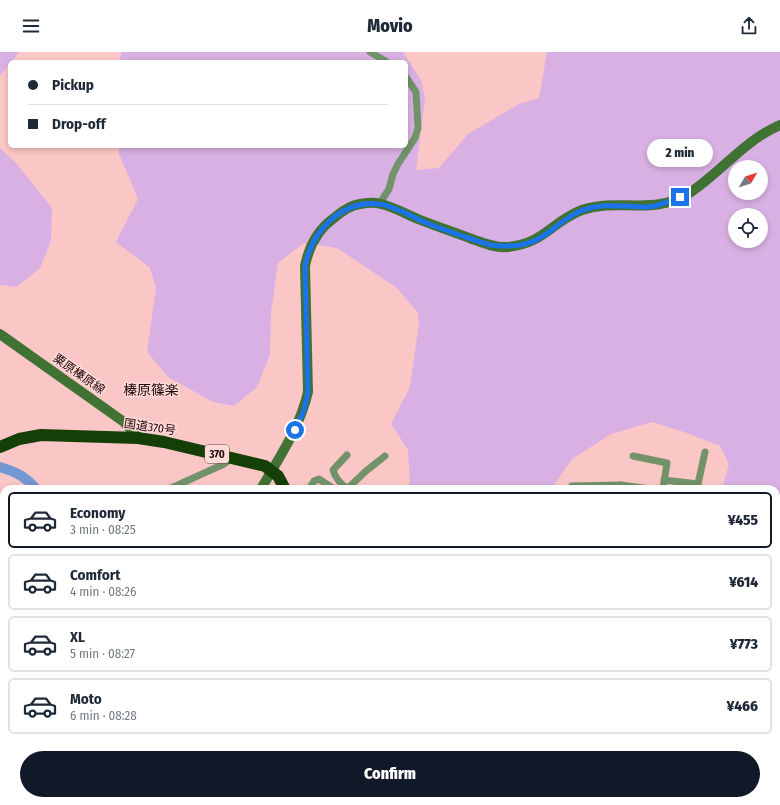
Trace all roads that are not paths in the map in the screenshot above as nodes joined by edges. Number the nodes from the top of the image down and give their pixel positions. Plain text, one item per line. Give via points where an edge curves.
1 (370, 52) edge
2 (384, 60) edge
3 (408, 80) edge
4 (780, 125) edge
5 (380, 204) junction
6 (0, 334) edge
7 (138, 438) junction
8 (0, 447) edge
9 (705, 452) dead end
10 (347, 455) dead end
11 (385, 456) dead end
12 (633, 456) dead end
13 (232, 458) junction
14 (269, 474) junction
15 (664, 480) junction
16 (178, 485) edge
17 (263, 485) edge
18 (281, 485) edge
19 (312, 485) edge
20 (328, 485) edge
21 (342, 485) edge
22 (352, 485) edge
23 (663, 485) edge

1 - 2 street
3 - 5 street via 416,92 418,128
4 - 5 street via 760,135 705,181 680,197 649,207 597,206 581,211 538,239 523,244 505,247 490,245
5 - 14 street via 360,204 342,211 318,233 311,244 305,266 308,392 304,410 295,430
6 - 7 street, 粟原榛原線 via 124,422
7 - 8 highway, 国道370号 / 370 via 41,435 20,438
7 - 13 highway, 国道370号 / 370
9 - 15 street via 698,484
10 - 21 street via 333,470
11 - 22 street
12 - 15 street via 667,463
13 - 14 highway, 国道370号 / 370 via 254,462
13 - 16 street
14 - 17 street
14 - 18 highway
15 - 23 street
19 - 20 street via 319,479

